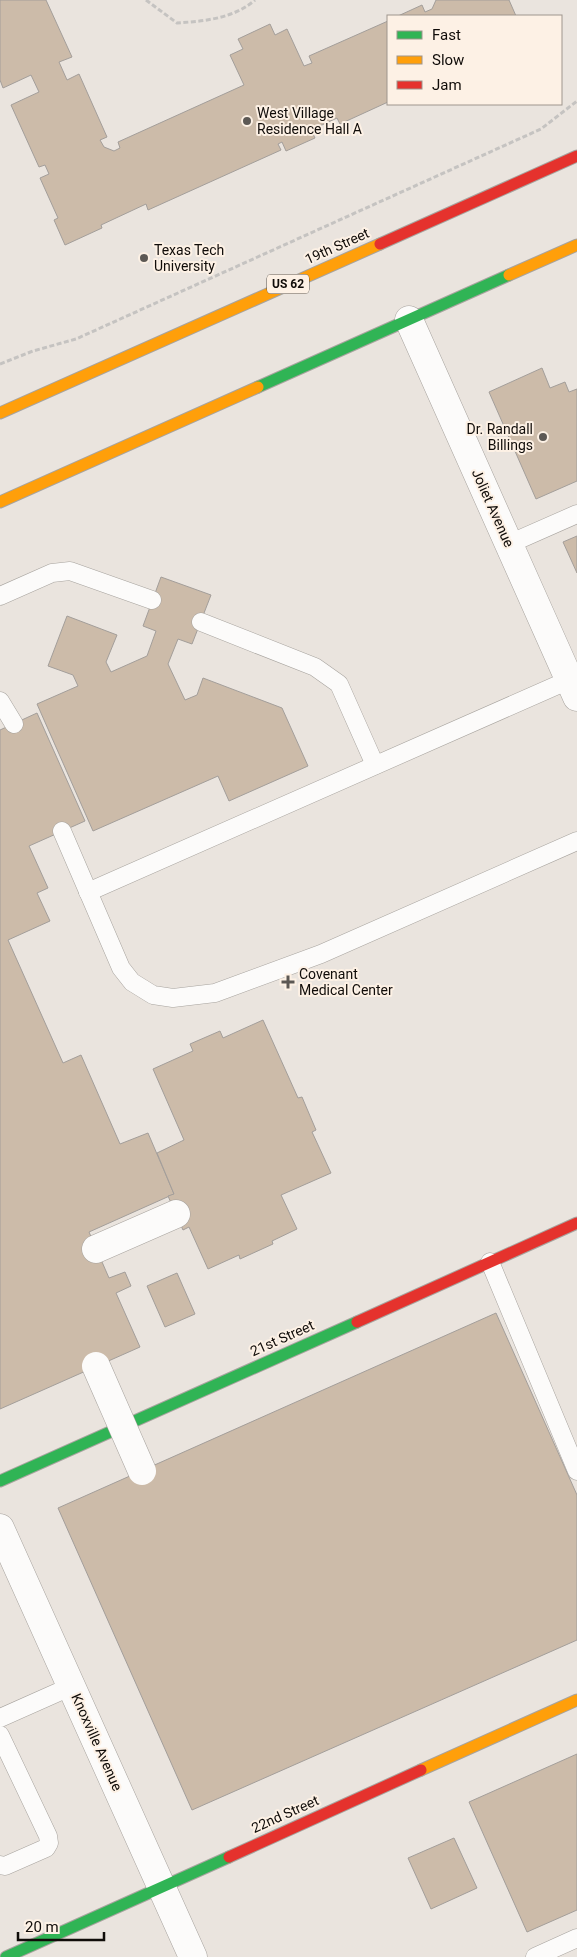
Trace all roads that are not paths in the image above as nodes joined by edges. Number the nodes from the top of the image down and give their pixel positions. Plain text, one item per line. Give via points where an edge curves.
1 (577, 156) edge
2 (577, 245) edge
3 (409, 320) junction
4 (30, 399) junction
5 (0, 413) edge
6 (0, 418) edge
7 (0, 502) edge
8 (577, 514) edge
9 (509, 544) junction
10 (0, 596) edge
11 (152, 600) dead end
12 (201, 622) dead end
13 (573, 688) edge
14 (0, 701) edge
15 (14, 724) dead end
16 (375, 764) junction
17 (62, 832) dead end
18 (577, 841) edge
19 (88, 892) junction
20 (176, 1214) dead end
21 (577, 1223) edge
22 (96, 1249) dead end
23 (490, 1262) junction
24 (96, 1366) dead end
25 (575, 1463) edge
26 (142, 1471) dead end
27 (0, 1481) edge
28 (0, 1528) edge
29 (72, 1686) junction
30 (577, 1700) edge
31 (0, 1718) edge
32 (0, 1735) edge
33 (0, 1865) edge
34 (162, 1886) junction
35 (577, 1938) edge
36 (6, 1957) edge
37 (193, 1957) edge
38 (535, 1957) edge

1 - 4 main road, 19th Street / US 62
2 - 3 main road
3 - 7 main road
3 - 9 street, Joliet Avenue
4 - 5 main road, 19th Street / US 62
4 - 6 main road
8 - 9 lane
9 - 13 street, Joliet Avenue
10 - 11 lane via 52,573 70,571
12 - 16 lane via 316,667 339,684
13 - 16 lane
14 - 15 lane
16 - 19 lane
17 - 19 lane
18 - 19 lane via 321,954 215,992 173,998 153,994 132,982 121,968
20 - 22 street
21 - 23 main road, 21st Street
23 - 25 lane
23 - 27 main road, 21st Street
24 - 26 street, bridge
28 - 29 street, Knoxville Avenue
29 - 31 lane
29 - 34 street, Knoxville Avenue
30 - 34 main road, 22nd Street
32 - 33 lane via 49,1843 46,1848 5,1866
34 - 36 main road, 22nd Street
34 - 37 street, Knoxville Avenue
35 - 38 lane

